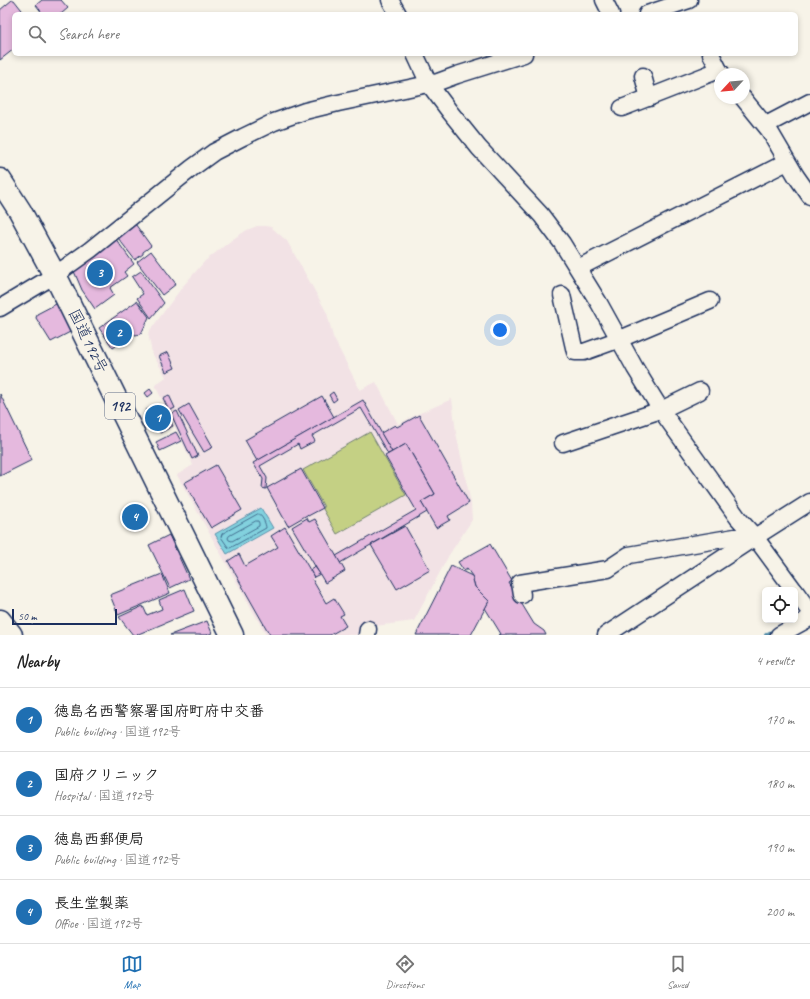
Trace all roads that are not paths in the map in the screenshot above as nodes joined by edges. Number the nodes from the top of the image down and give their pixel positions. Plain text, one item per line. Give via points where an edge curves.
1 (390, 0) edge
2 (604, 0) edge
3 (687, 5) edge
4 (397, 12) edge
5 (610, 12) edge
6 (656, 12) edge
7 (416, 56) edge
8 (518, 56) edge
9 (712, 56) edge
10 (719, 68) edge
11 (714, 75) edge
12 (643, 76) dead end
13 (430, 84) junction
14 (649, 98) junction
15 (810, 102) edge
16 (748, 104) edge
17 (622, 108) dead end
18 (766, 125) junction
19 (787, 162) junction
20 (0, 180) edge
21 (810, 196) edge
22 (578, 268) junction
23 (55, 275) junction
24 (562, 295) dead end
25 (710, 301) dead end
26 (0, 308) edge
27 (620, 339) junction
28 (700, 391) dead end
29 (661, 410) junction
30 (563, 444) dead end
31 (810, 502) edge
32 (755, 537) junction
33 (792, 587) edge
34 (522, 595) dead end
35 (798, 595) edge
36 (810, 612) edge
37 (810, 618) edge
38 (0, 621) edge
39 (11, 635) edge
40 (232, 635) edge
41 (606, 635) edge
42 (779, 635) edge

1 - 4 street
2 - 5 street
3 - 6 street
7 - 13 street
8 - 13 street
9 - 10 street
11 - 14 street
12 - 14 street
13 - 22 street via 479,148 541,215
13 - 23 street via 305,111 274,122 237,140 192,168
14 - 17 street
15 - 18 street
16 - 18 street
18 - 19 street
19 - 21 street
19 - 22 street
20 - 23 main road, 国道192号 / 192 via 20,210
22 - 27 street
23 - 26 street
23 - 40 main road, 国道192号 / 192
24 - 27 street via 575,352 584,352
25 - 27 street
27 - 29 street
28 - 29 street
29 - 30 street
29 - 32 street via 738,518
31 - 32 street
32 - 33 street
32 - 34 street via 736,537 629,556 608,569 520,583
32 - 41 street
35 - 36 street
37 - 42 street
38 - 39 main road

